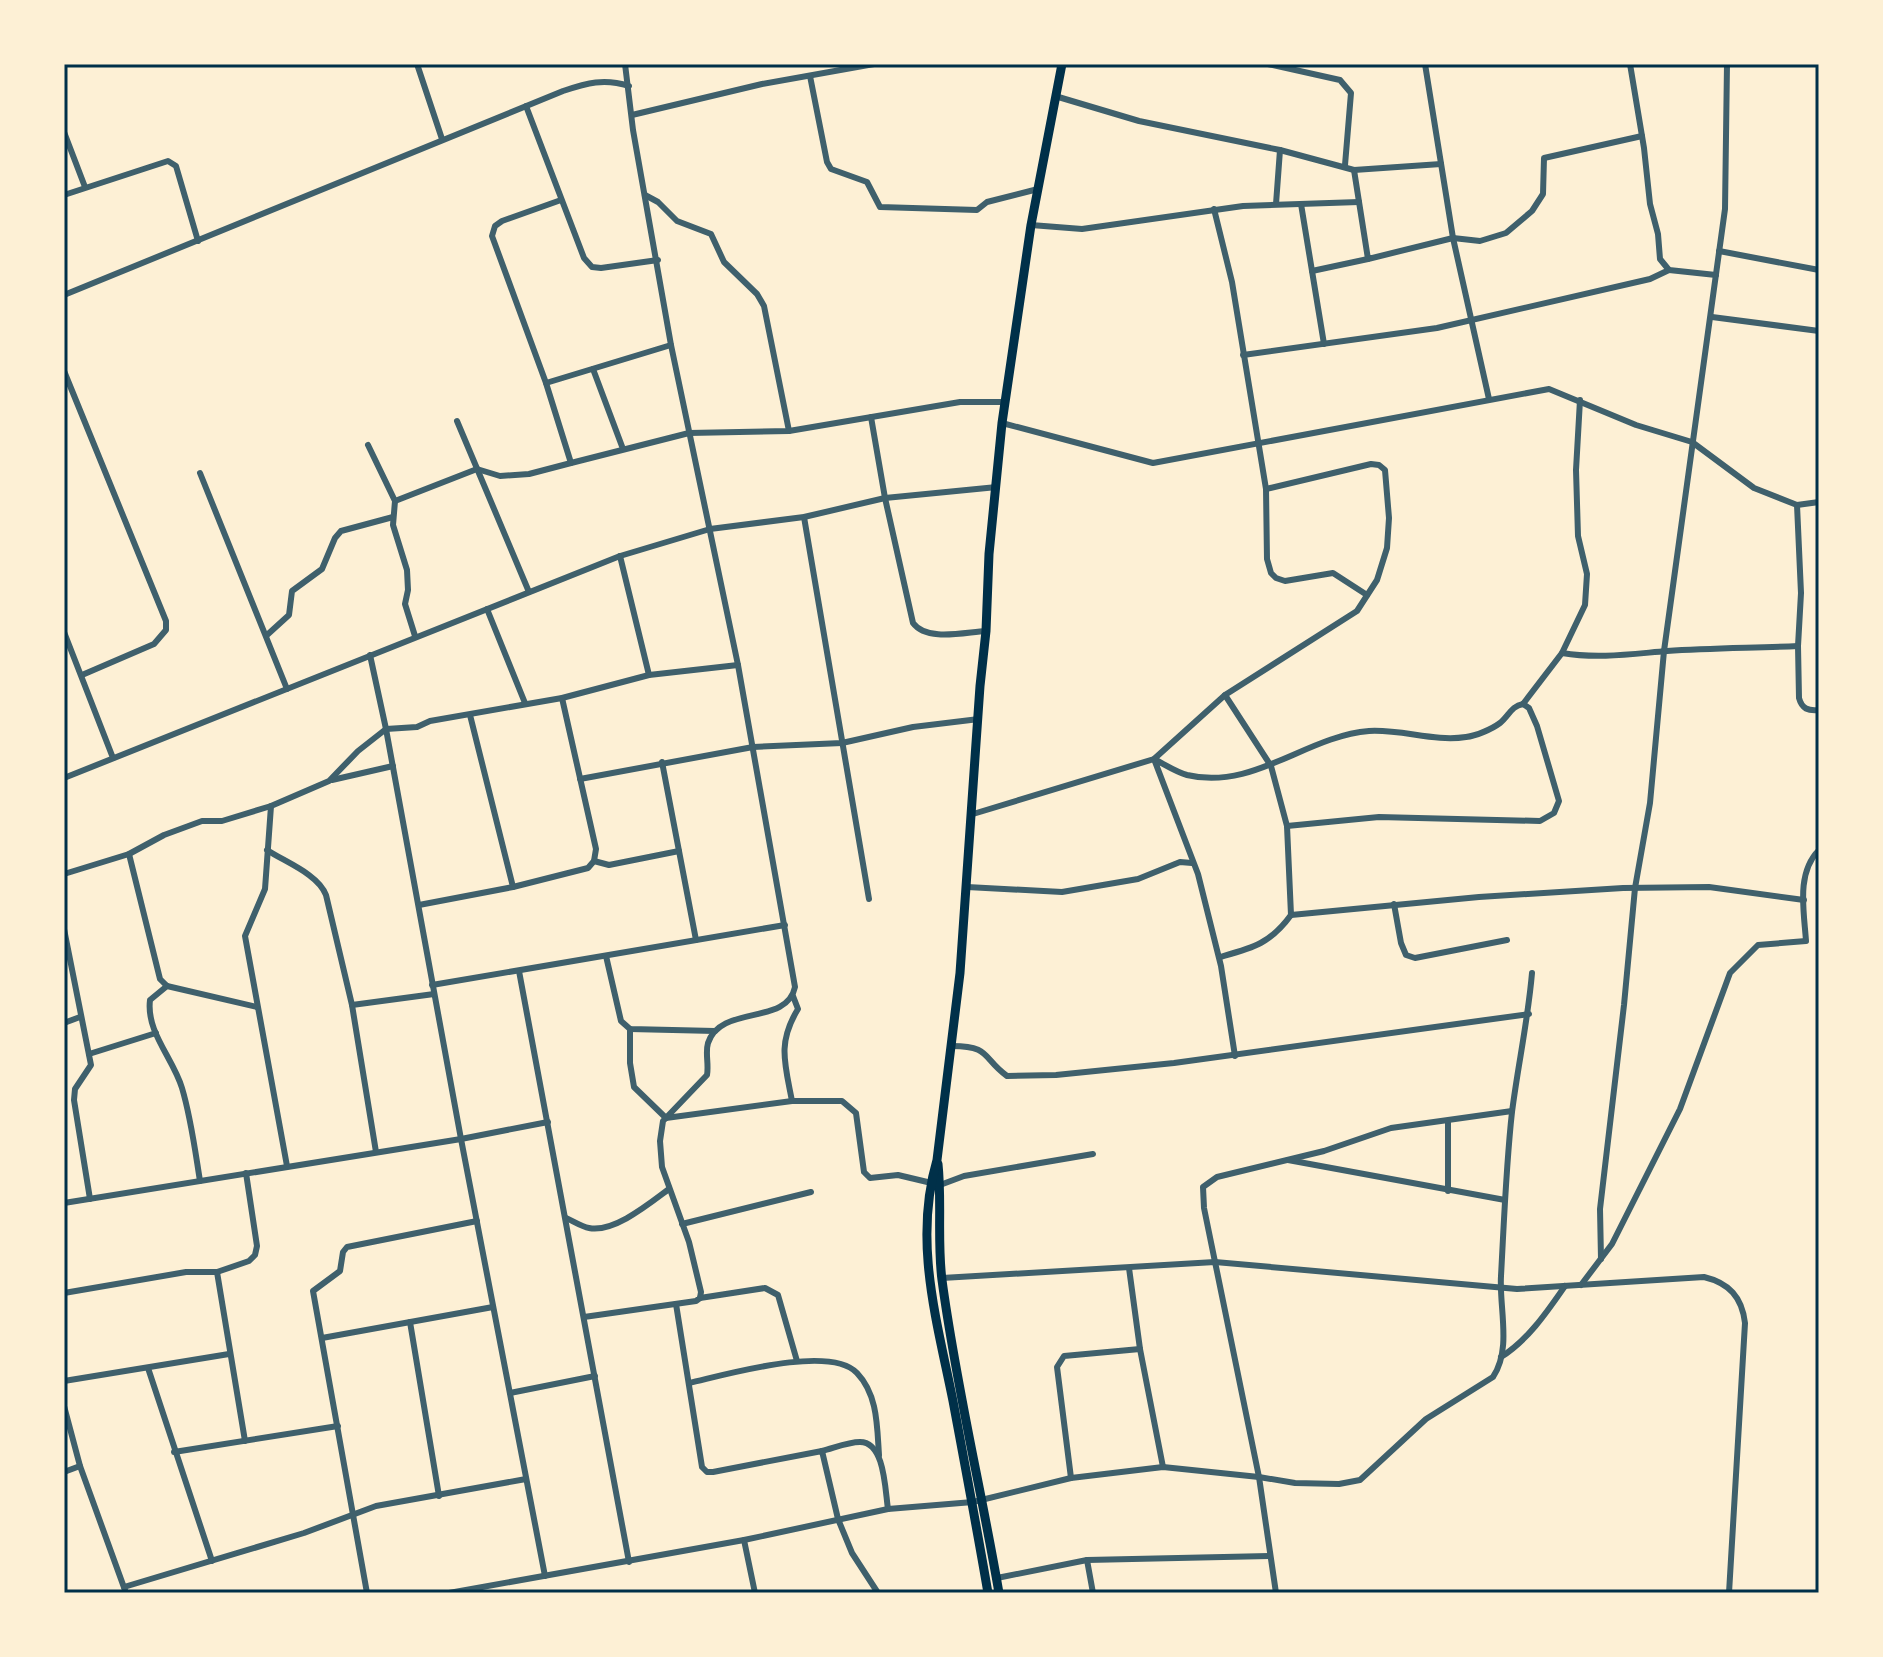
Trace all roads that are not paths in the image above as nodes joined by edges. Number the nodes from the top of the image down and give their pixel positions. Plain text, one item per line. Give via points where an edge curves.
1 (417, 64) edge
2 (625, 64) edge
3 (826, 64) edge
4 (874, 64) edge
5 (1062, 64) edge
6 (1268, 64) edge
7 (1425, 64) edge
8 (1630, 64) edge
9 (1727, 64) edge
10 (827, 73) junction
11 (810, 76) junction
12 (629, 86) junction
13 (1055, 96) junction
14 (526, 106) junction
15 (632, 115) junction
16 (64, 132) edge
17 (1642, 136) junction
18 (442, 139) junction
19 (1280, 150) junction
20 (1441, 164) junction
21 (1345, 165) junction
22 (1354, 170) junction
23 (85, 187) junction
24 (1038, 189) junction
25 (64, 195) edge
26 (645, 195) junction
27 (561, 200) junction
28 (1359, 202) junction
29 (1276, 204) junction
30 (1301, 204) junction
31 (1214, 209) junction
32 (1031, 225) junction
33 (1453, 238) junction
34 (198, 241) junction
35 (1719, 251) junction
36 (1368, 259) junction
37 (658, 260) junction
38 (1669, 270) junction
39 (1819, 270) edge
40 (1312, 271) junction
41 (1716, 275) junction
42 (64, 295) edge
43 (1712, 317) junction
44 (1472, 321) junction
45 (1819, 331) edge
46 (1324, 344) junction
47 (671, 345) junction
48 (1243, 355) junction
49 (593, 369) junction
50 (64, 371) edge
51 (546, 383) junction
52 (1489, 399) junction
53 (1580, 400) junction
54 (1005, 402) junction
55 (871, 417) junction
56 (457, 421) dead end
57 (1002, 423) junction
58 (789, 431) junction
59 (689, 433) junction
60 (1692, 442) junction
61 (1258, 444) junction
62 (368, 445) dead end
63 (623, 449) junction
64 (571, 463) junction
65 (477, 469) junction
66 (200, 473) dead end
67 (997, 487) junction
68 (1266, 489) junction
69 (885, 498) junction
70 (395, 501) junction
71 (1819, 502) edge
72 (1797, 505) junction
73 (393, 517) junction
74 (804, 517) junction
75 (710, 529) junction
76 (620, 556) junction
77 (529, 592) junction
78 (1367, 595) junction
79 (487, 609) junction
80 (986, 631) junction
81 (64, 632) edge
82 (267, 635) junction
83 (415, 636) junction
84 (1798, 646) junction
85 (1664, 651) junction
86 (1562, 653) junction
87 (370, 655) junction
88 (738, 665) junction
89 (82, 675) junction
90 (649, 675) junction
91 (287, 689) junction
92 (1225, 695) junction
93 (562, 698) junction
94 (525, 703) junction
95 (1523, 704) junction
96 (1819, 710) edge
97 (470, 715) junction
98 (979, 719) junction
99 (386, 729) junction
100 (842, 743) junction
101 (753, 747) junction
102 (113, 758) junction
103 (1154, 759) junction
104 (662, 762) junction
105 (393, 766) junction
106 (1271, 766) junction
107 (64, 778) edge
108 (580, 779) junction
109 (329, 781) junction
110 (271, 806) junction
111 (973, 814) junction
112 (1287, 826) junction
113 (267, 850) junction
114 (1819, 850) edge
115 (679, 851) junction
116 (129, 854) junction
117 (594, 861) junction
118 (1192, 863) junction
119 (64, 874) edge
120 (513, 887) junction
121 (967, 887) junction
122 (1635, 888) junction
123 (869, 899) dead end
124 (1804, 900) junction
125 (1394, 904) junction
126 (419, 905) junction
127 (1291, 915) junction
128 (785, 925) junction
129 (64, 929) edge
130 (696, 940) junction
131 (1507, 940) dead end
132 (606, 956) junction
133 (1220, 957) junction
134 (519, 971) junction
135 (1532, 973) dead end
136 (432, 985) junction
137 (167, 986) junction
138 (434, 994) junction
139 (793, 996) junction
140 (352, 1005) junction
141 (257, 1007) junction
142 (1529, 1014) junction
143 (80, 1017) junction
144 (64, 1023) edge
145 (630, 1029) junction
146 (715, 1031) junction
147 (156, 1033) junction
148 (952, 1046) junction
149 (89, 1054) junction
150 (1235, 1056) junction
151 (792, 1101) junction
152 (1512, 1111) junction
153 (666, 1118) junction
154 (548, 1122) junction
155 (1448, 1122) junction
156 (461, 1139) junction
157 (376, 1152) junction
158 (1093, 1154) dead end
159 (1285, 1159) junction
160 (287, 1166) junction
161 (246, 1173) junction
162 (200, 1181) junction
163 (935, 1184) junction
164 (669, 1189) junction
165 (1448, 1191) junction
166 (811, 1192) dead end
167 (90, 1199) junction
168 (1505, 1200) junction
169 (64, 1203) edge
170 (566, 1218) junction
171 (477, 1221) junction
172 (682, 1224) junction
173 (926, 1231) junction
174 (938, 1231) junction
175 (1601, 1259) junction
176 (1215, 1262) junction
177 (1129, 1268) junction
178 (217, 1272) junction
179 (942, 1278) junction
180 (1581, 1285) junction
181 (1565, 1286) junction
182 (1500, 1287) junction
183 (64, 1293) edge
184 (700, 1298) junction
185 (676, 1304) junction
186 (493, 1307) junction
187 (584, 1317) junction
188 (410, 1322) junction
189 (322, 1338) junction
190 (1140, 1349) junction
191 (229, 1354) junction
192 (1501, 1358) junction
193 (797, 1361) junction
194 (148, 1368) junction
195 (595, 1376) junction
196 (64, 1381) edge
197 (689, 1383) junction
198 (510, 1393) junction
199 (64, 1406) edge
200 (338, 1426) junction
201 (245, 1441) junction
202 (822, 1451) junction
203 (174, 1452) junction
204 (879, 1455) junction
205 (80, 1466) junction
206 (1163, 1467) junction
207 (64, 1472) edge
208 (1259, 1477) junction
209 (1071, 1478) junction
210 (526, 1479) junction
211 (439, 1496) junction
212 (977, 1501) junction
213 (888, 1509) junction
214 (353, 1516) junction
215 (838, 1519) junction
216 (744, 1540) junction
217 (1269, 1556) junction
218 (1087, 1560) junction
219 (212, 1561) junction
220 (629, 1562) junction
221 (545, 1576) junction
222 (997, 1578) junction
223 (500, 1584) junction
224 (125, 1590) edge
225 (367, 1593) edge
226 (449, 1593) edge
227 (506, 1593) edge
228 (755, 1593) edge
229 (878, 1593) edge
230 (988, 1593) edge
231 (999, 1593) edge
232 (1093, 1593) edge
233 (1276, 1593) edge
234 (1729, 1593) edge

1 - 18 street
2 - 12 street
3 - 10 street
4 - 10 street
5 - 13 main road
6 - 21 street via 1340,80 1346,86 1351,93
7 - 20 street
8 - 17 street
9 - 35 street via 1725,209
10 - 11 street
11 - 15 street
11 - 24 street via 827,162 831,169 867,182 880,207 977,210 987,202
12 - 14 street via 592,81
12 - 15 street
13 - 19 street via 1139,121
13 - 24 main road
14 - 18 street
14 - 27 street
15 - 26 street
16 - 23 street
17 - 33 street via 1544,158 1543,194 1532,211 1506,233 1480,241
17 - 38 street via 1660,259
18 - 34 street
19 - 21 street
19 - 29 street
20 - 22 street
20 - 33 street
21 - 22 street
22 - 28 street
23 - 25 street
23 - 34 street via 168,161 176,166
24 - 32 main road
26 - 37 street
26 - 58 street via 677,221 711,234 724,262 757,294 764,306
27 - 37 street via 592,267
27 - 51 street via 502,221 492,236
28 - 30 street
28 - 36 street
29 - 30 street
29 - 31 street
30 - 40 street
31 - 32 street via 1082,229
31 - 48 street
32 - 54 main road
33 - 36 street
33 - 44 street
34 - 42 street
35 - 39 street
35 - 41 street
36 - 40 street
37 - 47 street
38 - 41 street
38 - 44 street
40 - 46 street
41 - 43 street
43 - 45 street
43 - 60 street
44 - 46 street
44 - 52 street
46 - 48 street
47 - 49 street
47 - 59 street
48 - 61 street
49 - 51 street
49 - 63 street
50 - 89 street via 166,621 166,630 154,644
51 - 64 street
52 - 53 street via 1549,389
52 - 61 street
53 - 60 street
53 - 86 street via 1578,536 1587,574 1585,605
54 - 55 street via 960,402
54 - 57 main road
55 - 58 street
55 - 69 street
56 - 65 street
57 - 61 street via 1153,463
57 - 67 main road
58 - 59 street
59 - 63 street
59 - 75 street
60 - 72 street via 1754,488
60 - 85 street
61 - 68 street
62 - 70 street
63 - 64 street
64 - 65 street via 500,476
65 - 70 street
65 - 77 street
66 - 82 street
67 - 69 street
67 - 80 main road
68 - 78 street via 1271,573 1285,581 1333,573
68 - 78 street via 1371,464 1385,470 1387,548
69 - 74 street
69 - 80 street via 918,630
70 - 73 street
71 - 72 street
72 - 84 street
73 - 82 street via 341,531 322,569 292,591 289,615
73 - 83 street via 408,578 405,604
74 - 75 street
74 - 100 street
75 - 76 street
75 - 88 street
76 - 77 street
76 - 90 street
77 - 79 street
78 - 92 street via 1357,611
79 - 83 street
79 - 94 street
80 - 98 main road
81 - 89 street
82 - 91 street
83 - 87 street
84 - 85 street
84 - 96 street via 1801,705
85 - 86 street via 1599,657
85 - 122 street via 1650,803
86 - 95 street
87 - 91 street
87 - 99 street
88 - 90 street
88 - 101 street
89 - 102 street
90 - 93 street
91 - 102 street
92 - 103 street
92 - 106 street
93 - 94 street
93 - 108 street
94 - 97 street
95 - 106 street via 1500,723 1469,737 1369,731 1322,741
95 - 112 street via 1537,726 1559,801 1554,813 1540,821 1379,817
97 - 99 street
97 - 120 street
98 - 100 street
98 - 111 main road
99 - 105 street
99 - 109 street
100 - 101 street
100 - 123 street
101 - 104 street
101 - 128 street
102 - 107 street
103 - 106 street via 1186,775 1216,777
103 - 111 street
103 - 118 street
104 - 108 street
104 - 115 street
105 - 109 street
105 - 126 street
106 - 112 street
108 - 117 street
109 - 110 street
110 - 113 street
110 - 116 street via 222,821 202,821
111 - 121 main road
112 - 127 street
113 - 140 street via 323,887
113 - 141 street via 265,889 245,936
114 - 124 street via 1808,862
115 - 117 street via 609,865
115 - 130 street
116 - 119 street
116 - 137 street via 157,974
117 - 120 street via 588,868
118 - 121 street via 1062,892
118 - 133 street
120 - 126 street
121 - 148 main road
122 - 124 street via 1709,887
122 - 125 street
122 - 175 street via 1600,1209
124 - 175 street via 1806,941 1758,945 1730,973 1680,1109
125 - 127 street
125 - 131 street via 1401,943 1406,955 1415,958
126 - 136 street
127 - 133 street via 1261,945
128 - 130 street
128 - 139 street
129 - 143 street
130 - 132 street
132 - 134 street
132 - 145 street via 621,1021
133 - 150 street
134 - 136 street
134 - 154 street
135 - 142 street
136 - 138 street
137 - 141 street
137 - 147 street via 150,1000
138 - 140 street
138 - 156 street
139 - 146 street via 786,1004 733,1019
139 - 151 street via 798,1009 782,1051
140 - 157 street
141 - 160 street
142 - 150 street
142 - 152 street
143 - 144 street
143 - 149 street
145 - 146 street
145 - 153 street via 634,1087
146 - 153 street via 708,1042 707,1075
147 - 149 street
147 - 162 street via 180,1083
148 - 150 street via 985,1052 1007,1076
148 - 163 main road
149 - 167 street via 91,1065 74,1100
151 - 153 street
151 - 163 street via 842,1101 856,1113 864,1172 870,1178 898,1175
152 - 155 street
152 - 168 street
153 - 164 street via 660,1141
154 - 156 street
154 - 170 street
155 - 159 street via 1391,1128
155 - 165 street
156 - 157 street
156 - 171 street
157 - 160 street
158 - 163 street
159 - 165 street
159 - 176 street via 1217,1177 1203,1187
160 - 161 street
161 - 162 street
161 - 178 street via 255,1255
162 - 167 street
163 - 173 main road
163 - 174 main road
164 - 170 street via 610,1226 591,1229
164 - 172 street
165 - 168 street
166 - 172 street
167 - 169 street
168 - 182 street
170 - 187 street
171 - 186 street
171 - 189 street via 347,1247 340,1271 313,1291
172 - 184 street
173 - 174 main road
173 - 212 main road via 931,1288
174 - 179 main road
175 - 180 street
176 - 177 street
176 - 182 street
176 - 208 street
177 - 179 street
177 - 190 street
178 - 183 street via 186,1272
178 - 191 street
179 - 212 main road
180 - 181 street
180 - 234 street via 1704,1277 1731,1289 1739,1299 1745,1323
181 - 182 street
181 - 192 street via 1538,1324
182 - 192 street
184 - 185 street
184 - 193 street via 765,1288 778,1295
185 - 187 street
185 - 197 street
186 - 188 street
186 - 198 street
187 - 195 street
188 - 189 street
188 - 211 street
189 - 200 street
190 - 206 street
190 - 209 street via 1060,1360
191 - 194 street
191 - 201 street
192 - 208 street via 1493,1377 1426,1419 1360,1480 1295,1483
193 - 197 street
193 - 204 street via 841,1362 856,1372 877,1412
194 - 196 street
194 - 203 street
195 - 198 street
195 - 220 street
197 - 202 street via 700,1463 707,1472
198 - 210 street
199 - 205 street
200 - 201 street
200 - 214 street
201 - 203 street
202 - 204 street via 865,1442
202 - 215 street
203 - 219 street
204 - 213 street
205 - 207 street
205 - 224 street
206 - 208 street
206 - 209 street
208 - 217 street
209 - 212 street
210 - 211 street
210 - 221 street
211 - 214 street via 376,1506
212 - 213 street
212 - 222 main road
212 - 230 main road
213 - 215 street
214 - 219 street
214 - 225 street
215 - 216 street
215 - 229 street
216 - 220 street
216 - 228 street
217 - 218 street
217 - 233 street
218 - 222 street
218 - 232 street
219 - 224 street
220 - 221 street
221 - 223 street
222 - 231 main road
223 - 226 street
223 - 227 street

